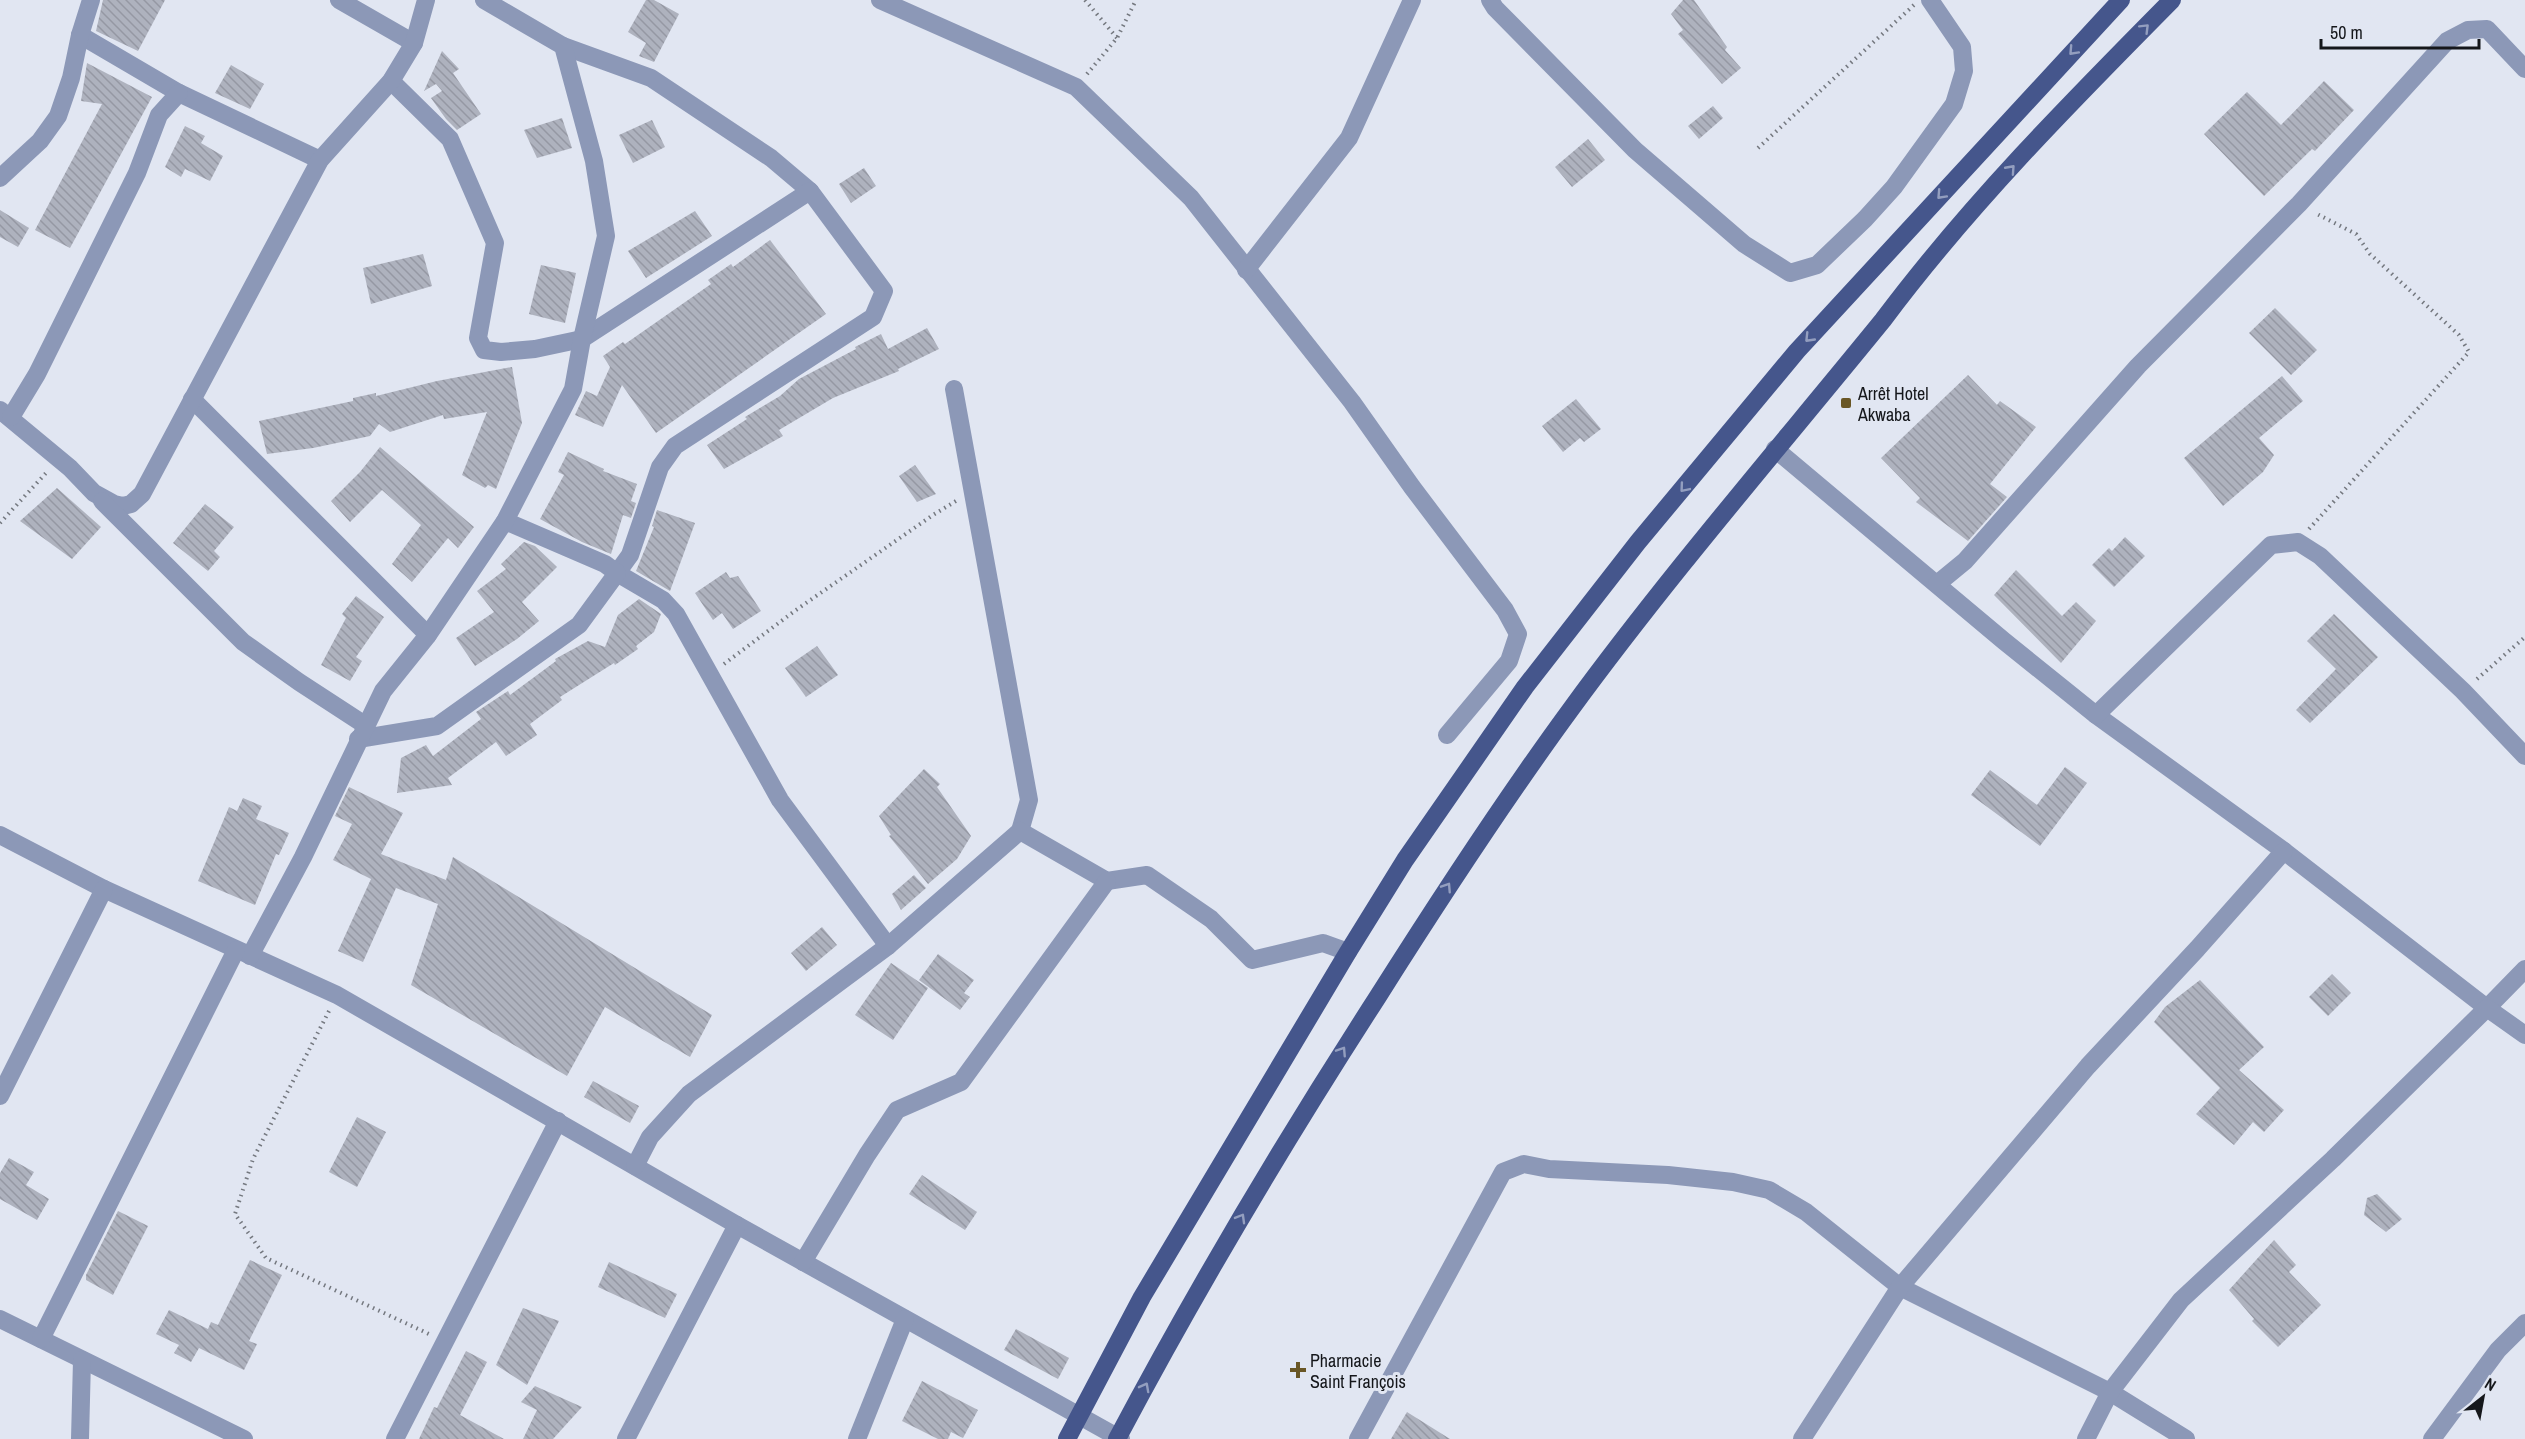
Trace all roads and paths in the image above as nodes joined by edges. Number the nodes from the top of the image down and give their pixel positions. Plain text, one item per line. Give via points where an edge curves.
1 (92, 0) edge
2 (339, 0) edge
3 (426, 0) edge
4 (484, 0) edge
5 (880, 0) edge
6 (1085, 0) edge
7 (1136, 0) edge
8 (1412, 0) edge
9 (1490, 0) edge
10 (1919, 0) edge
11 (1930, 0) edge
12 (2121, 0) edge
13 (2172, 0) edge
14 (80, 35) junction
15 (1117, 38) junction
16 (414, 43) junction
17 (563, 46) junction
18 (2525, 69) edge
19 (391, 81) junction
20 (1076, 87) junction
21 (179, 93) junction
22 (1758, 148) dead end
23 (320, 160) junction
24 (0, 178) edge
25 (810, 191) junction
26 (2299, 204) junction
27 (1246, 270) junction
28 (582, 339) junction
29 (954, 389) dead end
30 (192, 399) junction
31 (5, 413) edge
32 (1775, 449) junction
33 (59, 459) junction
34 (972, 490) junction
35 (94, 493) junction
36 (505, 521) junction
37 (0, 523) edge
38 (2298, 542) junction
39 (617, 573) junction
40 (1937, 584) junction
41 (428, 635) junction
42 (2525, 638) edge
43 (709, 675) junction
44 (2463, 691) junction
45 (2096, 715) junction
46 (362, 732) junction
47 (1447, 735) dead end
48 (2525, 756) edge
49 (1020, 831) junction
50 (0, 835) edge
51 (2284, 851) junction
52 (1107, 881) junction
53 (104, 889) junction
54 (888, 946) junction
55 (1348, 952) junction
56 (243, 953) junction
57 (2525, 969) edge
58 (338, 995) junction
59 (2487, 1008) junction
60 (2525, 1035) edge
61 (0, 1096) edge
62 (558, 1120) junction
63 (634, 1166) junction
64 (737, 1225) junction
65 (803, 1262) junction
66 (1900, 1287) junction
67 (0, 1319) edge
68 (905, 1319) junction
69 (2525, 1323) edge
70 (41, 1340) junction
71 (447, 1342) junction
72 (82, 1360) junction
73 (2110, 1392) junction
74 (1079, 1416) junction
75 (1119, 1438) edge
76 (80, 1439) edge
77 (244, 1439) edge
78 (395, 1439) edge
79 (626, 1439) edge
80 (857, 1439) edge
81 (1067, 1439) edge
82 (1358, 1439) edge
83 (1802, 1439) edge
84 (2086, 1439) edge
85 (2186, 1439) edge
86 (2432, 1439) edge

1 - 14 street
2 - 16 street
3 - 16 street
4 - 17 street
5 - 20 street
6 - 15 path
7 - 15 path
8 - 27 street via 1349,138
9 - 11 street via 1635,150 1744,244 1790,273 1817,265 1865,219 1894,187 1954,104 1964,71 1962,47
10 - 22 path
12 -> 55 main road via 1797,351 1638,542 1525,687 1405,860
32 -> 13 main road via 1949,238 2060,114
14 - 21 street
14 - 24 street via 58,116 40,141
15 - 20 path
16 - 19 street
17 - 25 street via 651,78 771,158
17 - 28 street via 594,161 606,236
18 - 26 street via 2487,29 2468,30 2447,41
19 - 23 street
19 - 28 street via 450,139 495,243 478,338 484,350 501,352
20 - 27 street via 1191,198
21 - 23 street
21 - 31 street via 159,115 137,173 38,374
23 - 30 street
25 - 28 street
25 - 39 street via 884,291 873,317 675,446 660,466 630,555
26 - 38 path via 2356,234 2370,254 2459,335 2469,352
26 - 40 street via 2138,366 1965,561
27 - 47 street via 1352,402 1505,610 1518,634 1509,661
28 - 36 street via 573,389
29 - 34 street
30 - 35 street via 142,494 131,504 114,504
30 - 41 street
31 - 33 street
32 - 40 street
75 -> 32 main road via 1167,1346 1288,1136 1480,836 1572,707
33 - 35 street
33 - 37 path
34 - 43 path via 796,610
34 - 49 street via 1029,800
35 - 46 street via 243,642
36 - 39 street via 605,564
36 - 41 street
38 - 44 street via 2320,556
38 - 45 street via 2271,545
39 - 43 street via 663,600 676,615
39 - 46 street via 579,626 437,726
40 - 45 street
41 - 46 street via 383,691
42 - 44 path
43 - 54 street via 780,800
44 - 48 street
45 - 51 street
46 - 56 street via 303,857
49 - 52 street
49 - 54 street
50 - 53 street
51 - 59 street
51 - 66 street via 2088,1066
52 - 55 street via 1148,875 1211,920 1252,960 1323,943
52 - 65 street via 960,1082 897,1110
53 - 56 street
53 - 61 street
54 - 63 street via 689,1094 650,1137
55 - 74 main road via 1142,1298
56 - 58 street
56 - 70 street
57 - 59 street
58 - 62 street
58 - 71 path via 253,1159 235,1214 266,1258
59 - 60 street
59 - 73 street via 2181,1300
62 - 63 street
62 - 71 street
63 - 64 street
64 - 65 street
64 - 79 street
65 - 68 street
66 - 73 street
66 - 82 street via 1806,1212 1768,1190 1689,1177 1549,1169 1524,1164 1503,1172
66 - 83 street
67 - 70 street
68 - 74 street
68 - 80 street
69 - 86 street via 2498,1350
70 - 72 street
71 - 78 street
72 - 76 street
72 - 77 street
73 - 84 street
73 - 85 street
74 - 75 street
74 - 81 main road

